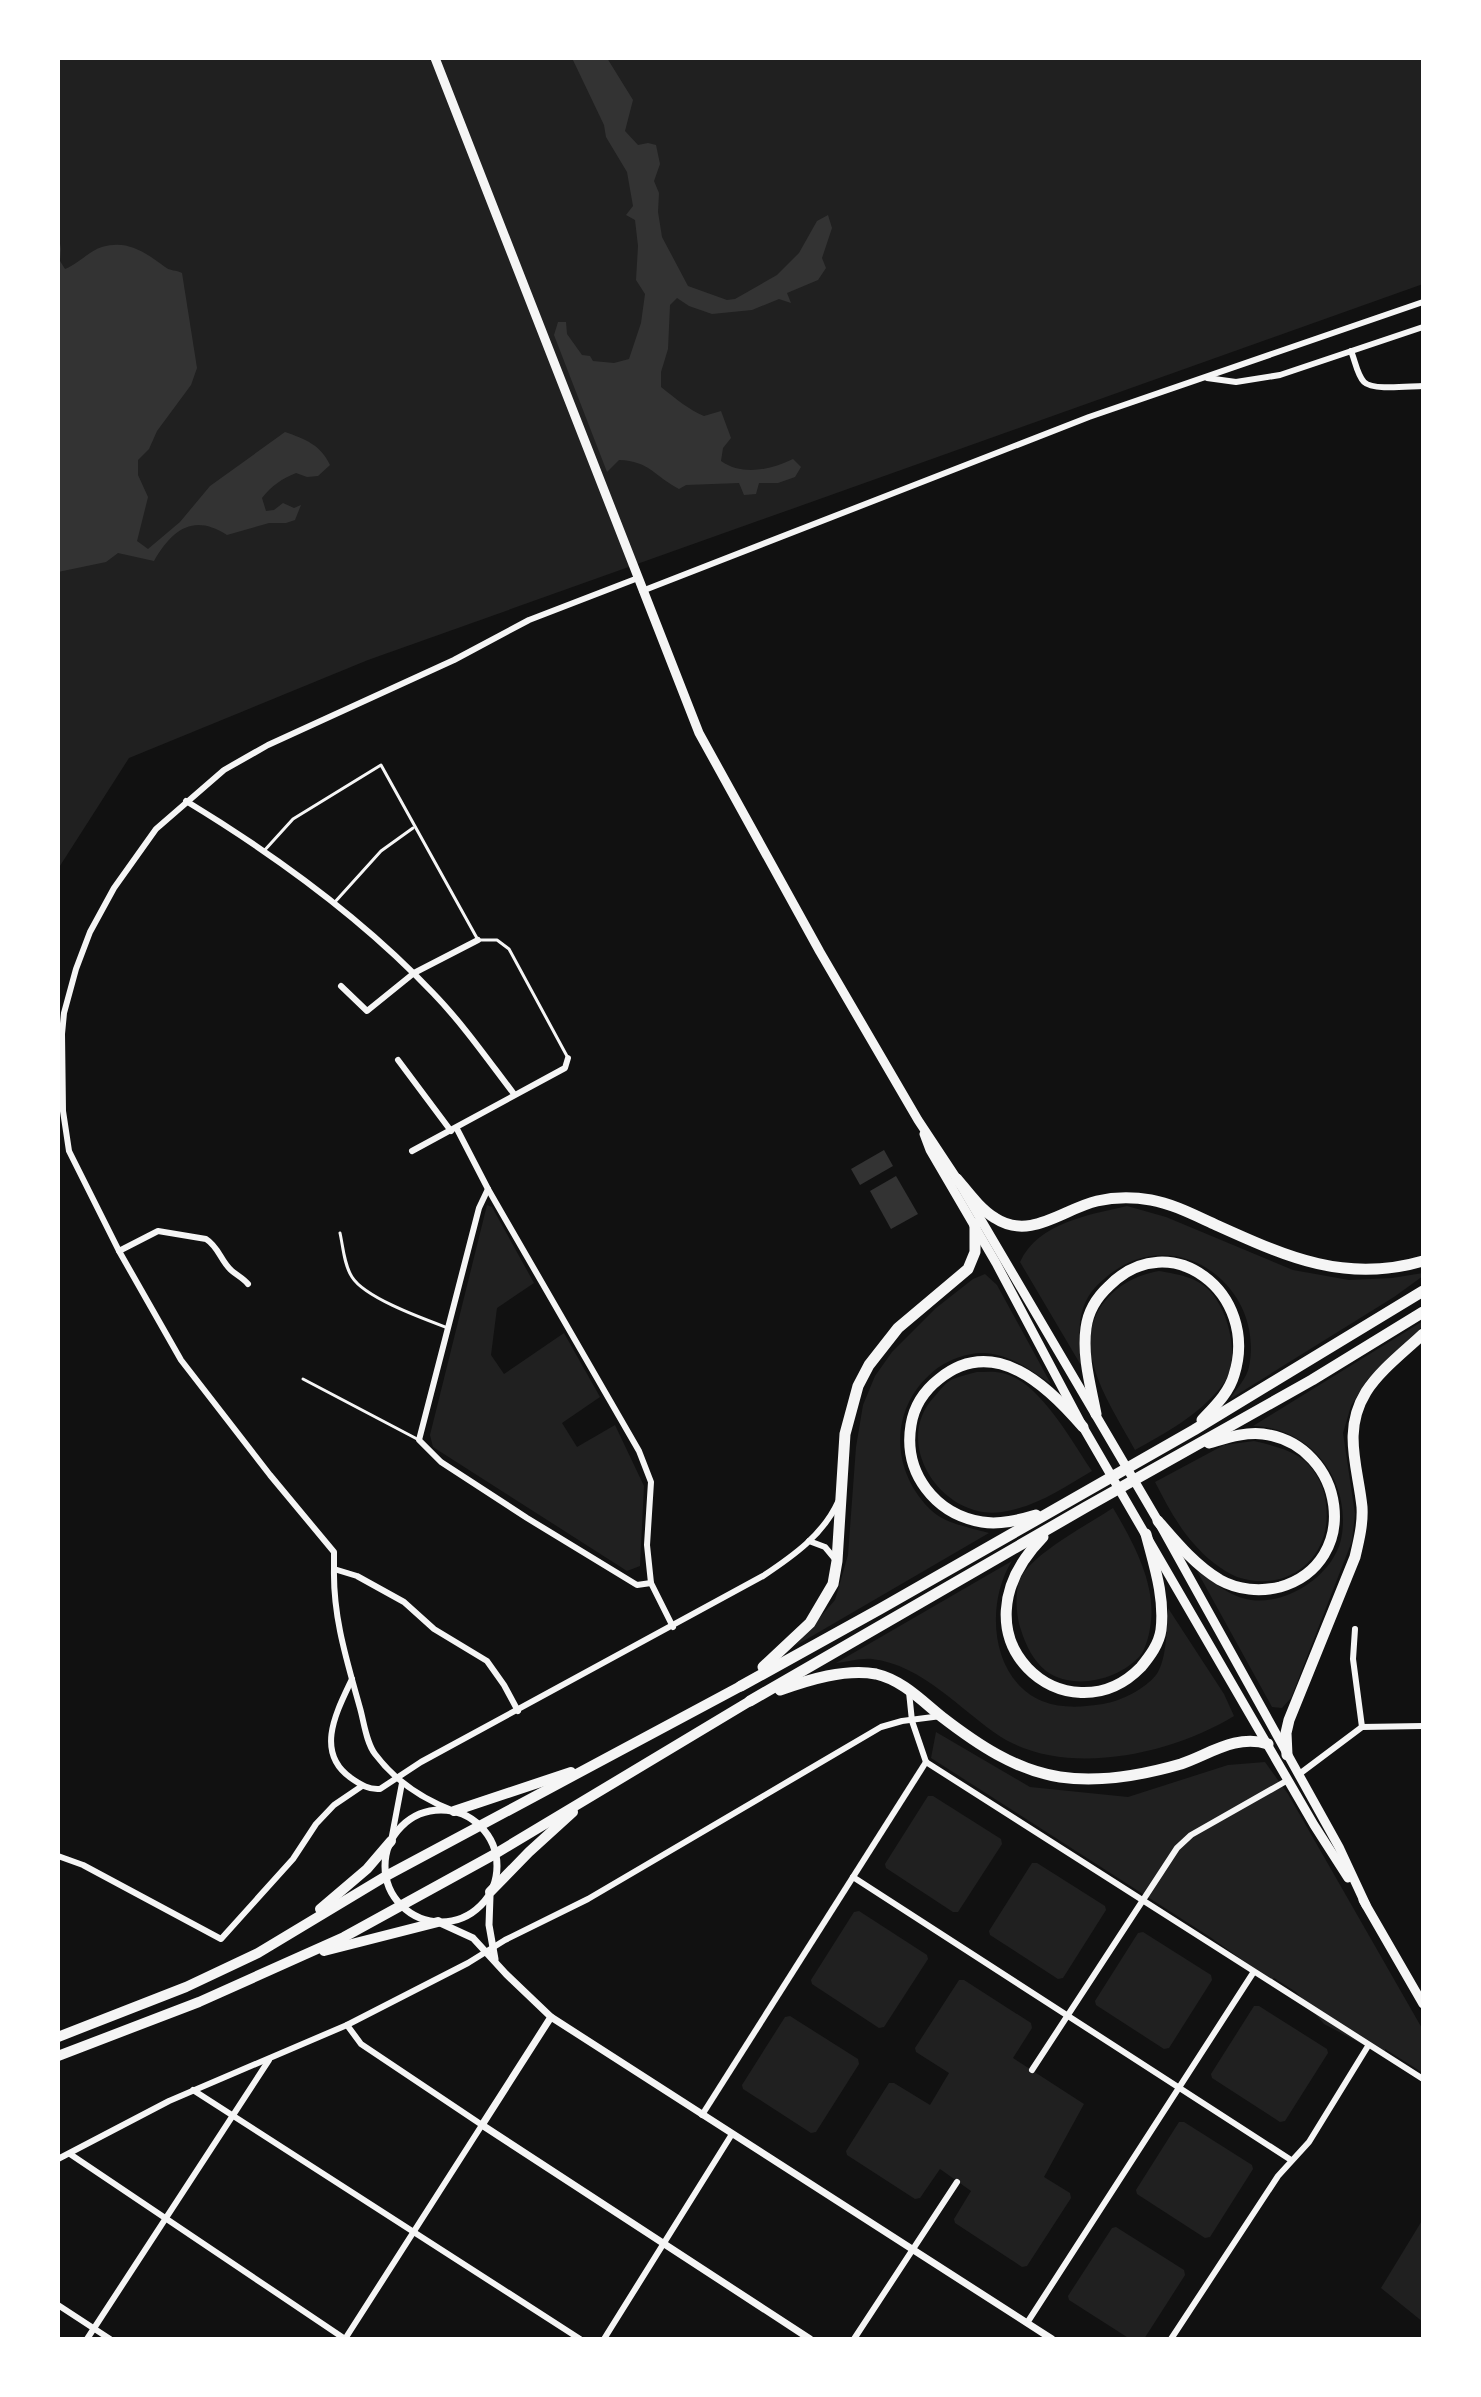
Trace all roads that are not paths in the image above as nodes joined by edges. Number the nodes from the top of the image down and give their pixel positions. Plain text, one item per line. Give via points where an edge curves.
1 (435, 58) edge
2 (1423, 302) edge
3 (1423, 327) edge
4 (1351, 351) junction
5 (1205, 377) junction
6 (1423, 386) edge
7 (638, 578) junction
8 (642, 591) junction
9 (186, 801) junction
10 (413, 828) junction
11 (263, 852) junction
12 (334, 903) junction
13 (478, 940) junction
14 (414, 973) junction
15 (341, 986) dead end
16 (568, 1058) joint
17 (398, 1060) dead end
18 (514, 1094) junction
19 (918, 1120) junction
20 (454, 1130) junction
21 (412, 1151) dead end
22 (957, 1179) junction
23 (488, 1189) junction
24 (975, 1224) junction
25 (340, 1233) dead end
26 (119, 1251) junction
27 (1423, 1261) edge
28 (248, 1284) dead end
29 (1423, 1291) edge
30 (1423, 1312) edge
31 (448, 1328) junction
32 (1423, 1334) edge
33 (303, 1379) dead end
34 (1096, 1414) junction
35 (1083, 1427) junction
36 (1194, 1430) junction
37 (419, 1440) junction
38 (1193, 1447) junction
39 (841, 1495) junction
40 (1052, 1510) junction
41 (1158, 1521) junction
42 (1053, 1526) junction
43 (1146, 1534) junction
44 (809, 1541) junction
45 (837, 1561) junction
46 (334, 1569) junction
47 (651, 1583) junction
48 (673, 1627) junction
49 (1355, 1629) dead end
50 (352, 1679) junction
51 (741, 1686) junction
52 (908, 1690) junction
53 (750, 1701) junction
54 (518, 1711) junction
55 (941, 1716) junction
56 (912, 1721) junction
57 (1423, 1726) edge
58 (1362, 1727) junction
59 (1268, 1744) junction
60 (1286, 1760) junction
61 (600, 1762) junction
62 (926, 1762) junction
63 (400, 1780) junction
64 (362, 1786) junction
65 (593, 1795) junction
66 (454, 1811) junction
67 (480, 1826) junction
68 (391, 1841) junction
69 (495, 1854) junction
70 (58, 1856) edge
71 (386, 1876) junction
72 (853, 1877) junction
73 (490, 1892) junction
74 (1142, 1901) junction
75 (402, 1906) junction
76 (438, 1922) junction
77 (288, 1934) junction
78 (491, 1950) junction
79 (298, 1957) junction
80 (1253, 1973) junction
81 (1423, 2004) edge
82 (1067, 2016) junction
83 (551, 2017) junction
84 (347, 2025) junction
85 (58, 2037) edge
86 (1368, 2046) junction
87 (58, 2056) edge
88 (269, 2060) junction
89 (1032, 2070) dead end
90 (1423, 2079) edge
91 (1178, 2089) junction
92 (193, 2090) junction
93 (702, 2115) junction
94 (233, 2116) junction
95 (482, 2125) junction
96 (732, 2134) junction
97 (70, 2154) junction
98 (58, 2159) edge
99 (1291, 2160) junction
100 (957, 2182) dead end
101 (165, 2219) junction
102 (413, 2231) junction
103 (663, 2244) junction
104 (914, 2250) junction
105 (58, 2305) edge
106 (1027, 2323) junction
107 (93, 2329) junction
108 (87, 2339) edge
109 (110, 2339) edge
110 (345, 2339) edge
111 (580, 2339) edge
112 (604, 2339) edge
113 (810, 2339) edge
114 (854, 2339) edge
115 (1052, 2339) edge
116 (1171, 2339) edge

1 - 7 main road
2 - 5 street
3 - 4 street
4 - 5 street via 1250,381
4 - 6 street via 1366,384
5 - 8 street
7 - 8 main road
7 - 9 street via 529,620 259,750
8 - 19 main road via 699,733
9 - 11 street
9 - 26 street via 156,829 114,888 90,932 64,1013 63,1111 69,1151
10 - 11 lane via 381,765 293,819
10 - 12 lane via 381,851
10 - 13 lane
11 - 12 street
12 - 14 street
13 - 14 street
13 - 16 lane via 497,940 509,949
14 - 15 street via 367,1011
14 - 18 street
16 - 18 street via 565,1068
17 - 20 street
18 - 20 street
19 - 22 main road
19 - 24 main road
20 - 21 street
20 - 23 street
22 - 27 highway via 990,1215 1010,1226 1038,1225 1096,1201 1132,1198 1172,1205 1265,1247 1327,1267 1373,1270
22 - 34 main road
23 - 31 street
23 - 47 street via 598,1375 649,1474
24 - 35 main road
24 - 39 highway via 975,1252 968,1269 898,1328 858,1386 845,1434
25 - 31 lane via 352,1277 363,1288 408,1314
26 - 28 street via 158,1231 206,1239
26 - 46 street via 181,1360 334,1552
29 - 36 highway
30 - 38 highway
31 - 37 street
32 - 60 highway via 1381,1373 1355,1417 1351,1437 1361,1530 1289,1720
33 - 37 lane
34 - 36 highway via 1086,1344 1093,1305 1132,1269 1174,1264 1218,1286 1235,1315 1239,1335 1234,1378
34 - 41 main road
35 - 40 highway via 1042,1384 1012,1367 988,1362 943,1376 918,1403 911,1423 913,1461 924,1488 938,1503 990,1522
35 - 43 main road
36 - 40 highway
37 - 47 street via 441,1462 539,1526 637,1585
38 - 41 highway via 1237,1435 1267,1435 1312,1458 1327,1478 1334,1501 1329,1546 1320,1561 1290,1584 1248,1589 1220,1580
38 - 42 highway
39 - 44 street via 827,1523
39 - 45 highway
40 - 51 highway
41 - 60 main road
42 - 43 highway via 1015,1573 1006,1597 1005,1622 1026,1668 1054,1686 1077,1691 1121,1682 1156,1645 1162,1600
42 - 53 highway
43 - 59 main road
44 - 45 street via 825,1547
44 - 48 street via 763,1576
45 - 51 highway via 833,1584 810,1623
46 - 50 street via 339,1634
46 - 54 street via 404,1602 434,1629 487,1661
47 - 48 street
48 - 54 street
49 - 58 street via 1353,1668
50 - 63 street via 371,1748
50 - 64 street via 334,1719 331,1741 336,1762
51 - 61 highway
52 - 53 highway via 899,1682 858,1672
52 - 55 highway
52 - 56 street
53 - 65 highway
54 - 63 street via 421,1762
55 - 56 street
55 - 59 highway via 1004,1759 1078,1779 1153,1771 1238,1742
56 - 62 street
56 - 78 street via 881,1727
57 - 58 street
58 - 74 street via 1311,1767 1191,1835
59 - 60 main road
60 - 81 main road
61 - 66 highway
61 - 67 highway
62 - 72 street
62 - 74 street
63 - 64 street via 380,1789
63 - 66 street via 419,1797
63 - 68 street
64 - 70 street via 316,1824 293,1859 221,1939
65 - 69 highway
65 - 73 highway
66 - 67 street
66 - 68 street via 417,1815
67 - 69 street
67 - 71 highway
68 - 71 street
68 - 77 highway via 346,1889
69 - 73 street
69 - 75 highway
71 - 75 street
71 - 77 highway
72 - 82 street
72 - 93 street
73 - 76 street via 469,1915
73 - 78 street
74 - 80 street
74 - 82 street
75 - 76 street via 412,1915
75 - 79 highway
76 - 78 street
76 - 79 highway
77 - 85 highway via 186,1987
78 - 83 street via 506,1974
78 - 84 street
79 - 87 highway
80 - 86 street
80 - 91 street
82 - 89 street
82 - 91 street
83 - 93 street
83 - 95 street
84 - 88 street
84 - 95 street via 361,2044
86 - 90 street
86 - 99 street via 1309,2142
88 - 92 street
88 - 94 street
91 - 99 street
91 - 106 street
92 - 94 street
92 - 97 street
93 - 96 street
94 - 101 street
94 - 102 street
95 - 102 street
95 - 103 street
96 - 103 street
96 - 104 street
97 - 98 street
97 - 101 street
99 - 116 street
100 - 104 street
101 - 107 street
101 - 110 street
102 - 110 street
102 - 111 street
103 - 112 street
103 - 113 street
104 - 106 street
104 - 114 street
105 - 107 street
106 - 115 street
107 - 108 street
107 - 109 street

